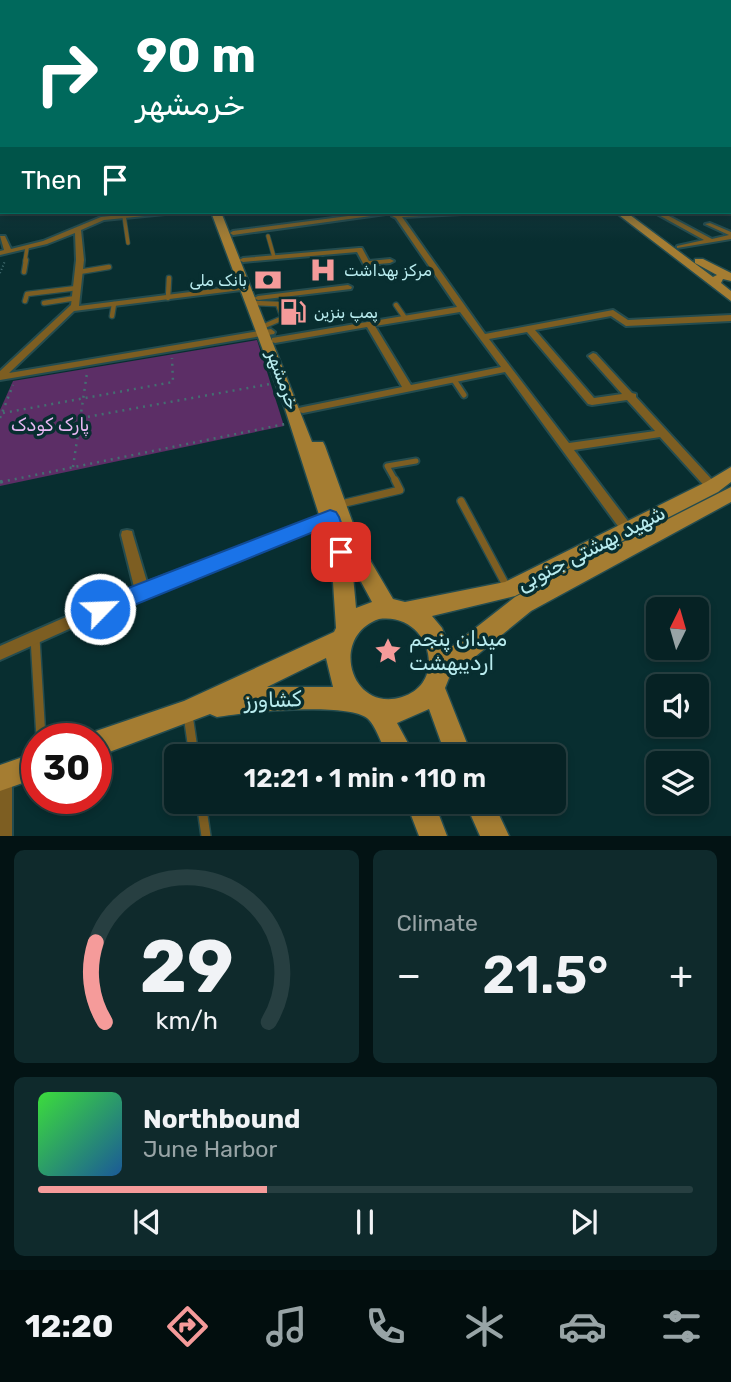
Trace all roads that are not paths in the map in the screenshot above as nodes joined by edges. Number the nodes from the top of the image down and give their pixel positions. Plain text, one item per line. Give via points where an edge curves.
1 (110, 214) edge
2 (144, 214) edge
3 (217, 214) edge
4 (224, 214) edge
5 (386, 214) edge
6 (395, 214) edge
7 (623, 214) edge
8 (638, 214) edge
9 (661, 214) edge
10 (124, 216) junction
11 (708, 224) dead end
12 (78, 228) junction
13 (233, 233) junction
14 (731, 235) edge
15 (268, 236) dead end
16 (0, 238) edge
17 (711, 241) junction
18 (128, 243) dead end
19 (679, 247) junction
20 (27, 248) junction
21 (4, 252) edge
22 (274, 257) junction
23 (243, 260) junction
24 (390, 261) dead end
25 (109, 267) dead end
26 (24, 272) dead end
27 (79, 272) junction
28 (169, 278) dead end
29 (731, 278) edge
30 (246, 287) junction
31 (348, 287) dead end
32 (77, 288) junction
33 (727, 294) edge
34 (168, 298) junction
35 (25, 301) dead end
36 (257, 301) junction
37 (44, 303) dead end
38 (74, 304) junction
39 (114, 304) junction
40 (396, 304) dead end
41 (462, 309) junction
42 (112, 316) dead end
43 (405, 318) junction
44 (731, 318) edge
45 (369, 324) junction
46 (529, 329) junction
47 (268, 331) junction
48 (483, 337) junction
49 (593, 356) dead end
50 (507, 369) junction
51 (0, 376) edge
52 (454, 380) junction
53 (408, 389) junction
54 (464, 396) dead end
55 (632, 396) junction
56 (300, 415) junction
57 (664, 433) junction
58 (566, 447) junction
59 (416, 461) dead end
60 (731, 473) edge
61 (725, 496) edge
62 (461, 501) dead end
63 (334, 511) junction
64 (628, 529) junction
65 (127, 535) dead end
66 (346, 548) junction
67 (142, 590) junction
68 (508, 590) junction
69 (396, 611) junction
70 (343, 634) junction
71 (35, 638) junction
72 (0, 653) edge
73 (437, 679) junction
74 (368, 705) junction
75 (187, 712) junction
76 (40, 723) edge
77 (112, 738) edge
78 (192, 744) edge
79 (394, 744) edge
80 (456, 744) edge
81 (21, 770) edge
82 (1, 777) edge
83 (203, 814) edge
84 (425, 814) edge
85 (485, 814) edge
86 (3, 836) edge
87 (206, 836) edge
88 (433, 836) edge
89 (495, 836) edge

1 - 10 street
1 - 12 street
2 - 10 street
3 - 30 main road, خرمشهر
4 - 13 main road, خرمشهر
5 - 13 street
6 - 41 street
7 - 33 main road
8 - 19 main road
9 - 17 street
10 - 18 lane
11 - 14 street
12 - 20 street
12 - 27 street
13 - 23 main road, خرمشهر
14 - 17 street
15 - 22 lane
16 - 21 street
17 - 19 street
19 - 29 main road
20 - 21 street
20 - 26 lane
22 - 23 street
22 - 24 street via 359,250 367,263
23 - 36 main road, خرمشهر
25 - 27 lane
27 - 32 street
28 - 34 lane
29 - 33 main road via 716,279
30 - 34 street
30 - 36 main road, خرمشهر
31 - 36 street
32 - 35 lane via 27,294
32 - 38 street
34 - 39 street
36 - 47 main road, خرمشهر
36 - 47 lane via 278,304 284,318
37 - 38 lane
38 - 39 street
38 - 51 street
39 - 42 lane
40 - 43 lane
41 - 43 street
41 - 48 street
43 - 45 street
44 - 46 street via 626,323 613,313
45 - 47 street
45 - 53 street
46 - 48 street
46 - 55 street via 592,402
47 - 51 street
47 - 56 main road, خرمشهر
47 - 56 main road, خرمشهر via 283,382
48 - 50 street
49 - 55 street
50 - 52 street
50 - 58 street
52 - 53 street
52 - 54 lane
53 - 56 street
55 - 57 street
56 - 63 main road, خرمشهر
57 - 58 street
57 - 61 street
58 - 64 street
59 - 63 lane via 387,466 400,490
60 - 61 main road, شهید بهشتی جنوبی
61 - 64 main road, شهید بهشتی جنوبی
61 - 73 main road, شهید بهشتی جنوبی via 523,604
62 - 68 lane
63 - 66 main road, خرمشهر
63 - 67 street
64 - 68 main road, شهید بهشتی جنوبی
65 - 67 street
66 - 69 main road
66 - 70 main road
67 - 71 street
68 - 69 main road, شهید بهشتی جنوبی
69 - 70 main road via 359,618
69 - 73 main road via 428,628 436,640 441,655
70 - 74 main road via 336,657 338,674 346,689
70 - 75 main road, کشاورز
71 - 72 street
71 - 76 lane
73 - 74 main road via 423,699 409,707 393,710
73 - 80 main road
74 - 75 main road, کشاورز via 248,698
74 - 79 main road
75 - 77 main road, کشاورز
75 - 78 lane
81 - 82 main road
82 - 86 street
83 - 87 lane
84 - 88 main road
85 - 89 main road

